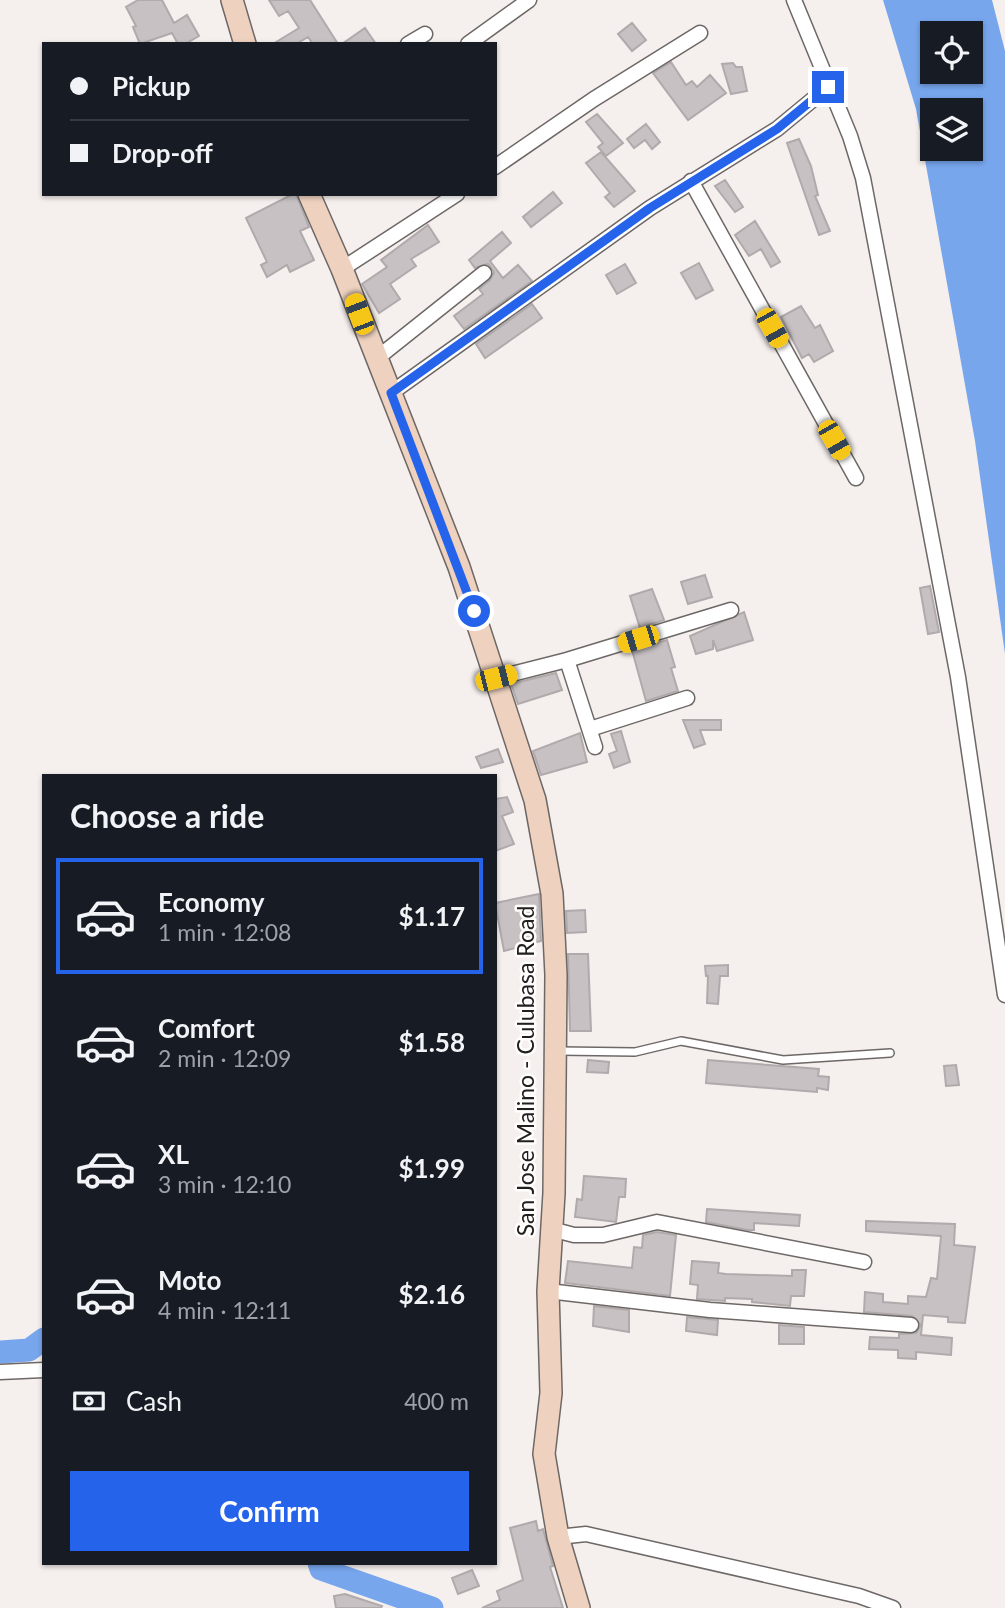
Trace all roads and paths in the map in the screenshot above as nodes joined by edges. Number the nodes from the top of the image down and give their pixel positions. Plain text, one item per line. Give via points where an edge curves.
1 (232, 0) edge
2 (529, 0) edge
3 (794, 0) edge
4 (700, 33) dead end
5 (425, 34) dead end
6 (244, 42) edge
7 (411, 42) edge
8 (471, 42) edge
9 (828, 87) junction
10 (497, 166) edge
11 (691, 181) junction
12 (310, 196) edge
13 (454, 196) edge
14 (342, 269) junction
15 (484, 273) dead end
16 (376, 359) junction
17 (391, 393) junction
18 (856, 478) dead end
19 (731, 610) dead end
20 (567, 660) junction
21 (496, 678) junction
22 (687, 698) dead end
23 (590, 729) junction
24 (595, 747) dead end
25 (1005, 995) edge
26 (555, 1051) junction
27 (890, 1053) dead end
28 (551, 1229) junction
29 (864, 1262) dead end
30 (548, 1291) junction
31 (911, 1325) dead end
32 (42, 1370) edge
33 (0, 1372) edge
34 (558, 1537) junction
35 (579, 1608) edge
36 (893, 1608) edge

1 - 6 street
2 - 8 street
3 - 9 street
4 - 10 street
5 - 7 street
9 - 11 street via 777,129
9 - 25 street via 863,178 958,677
11 - 17 street via 550,276
11 - 18 street
12 - 14 street, San Jose Malino - Culubasa Road
13 - 14 street
14 - 16 street, San Jose Malino - Culubasa Road
15 - 16 street
16 - 17 street, San Jose Malino - Culubasa Road
17 - 21 street, San Jose Malino - Culubasa Road via 459,567
19 - 20 street
20 - 21 street
20 - 23 street
21 - 26 street, San Jose Malino - Culubasa Road via 535,800 552,894
22 - 23 street
23 - 24 street
26 - 27 lane via 635,1052 681,1041 783,1060
26 - 28 street, San Jose Malino - Culubasa Road
28 - 29 street via 603,1235 657,1222
28 - 30 street, San Jose Malino - Culubasa Road
30 - 31 street via 710,1310
30 - 34 street, San Jose Malino - Culubasa Road via 551,1393 544,1454
32 - 33 street
34 - 35 street, San Jose Malino - Culubasa Road
34 - 36 street via 586,1534 859,1596

